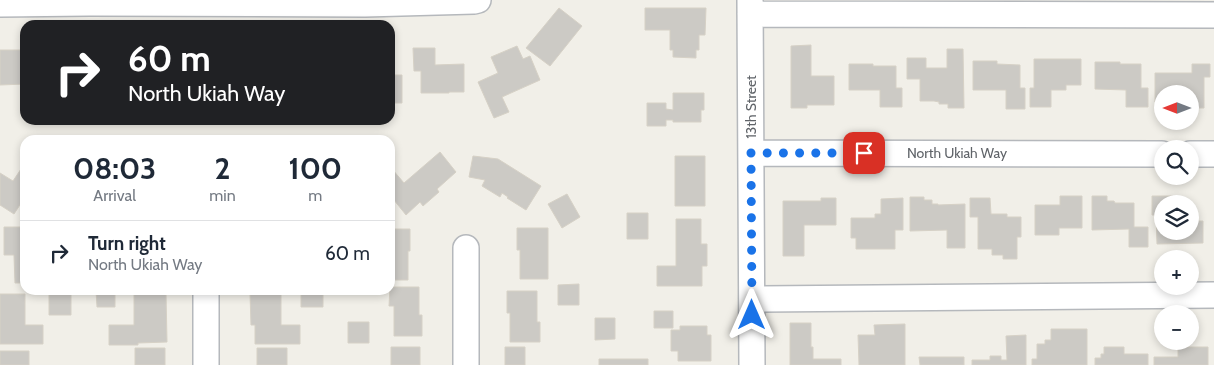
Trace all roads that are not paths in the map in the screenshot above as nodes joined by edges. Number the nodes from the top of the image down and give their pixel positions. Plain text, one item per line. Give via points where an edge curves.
1 (478, 0) edge
2 (90, 1) edge
3 (0, 4) edge
4 (750, 7) edge
5 (1214, 15) edge
6 (751, 153) junction
7 (1154, 154) edge
8 (1199, 154) edge
9 (1214, 154) edge
10 (466, 248) dead end
11 (206, 295) edge
12 (1214, 295) edge
13 (752, 299) junction
14 (206, 365) edge
15 (466, 365) edge
16 (752, 365) edge

1 - 2 street via 365,4
2 - 3 street
4 - 5 street
4 - 6 street, 13th Street
6 - 7 street, North Ukiah Way
6 - 13 street, 13th Street
8 - 9 street
10 - 15 street
11 - 14 street
12 - 13 street
13 - 16 street, 13th Street

